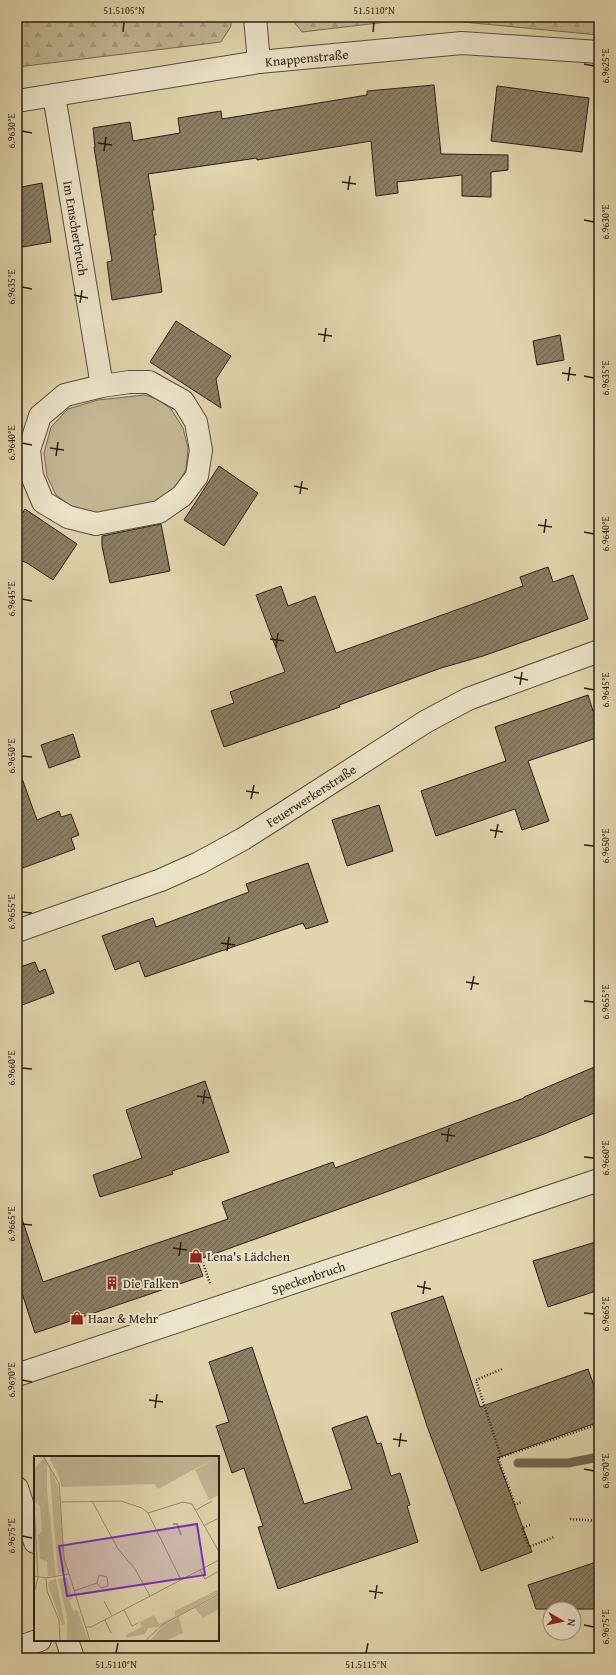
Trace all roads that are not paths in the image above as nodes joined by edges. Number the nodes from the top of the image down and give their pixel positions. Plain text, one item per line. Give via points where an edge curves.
1 (255, 17) edge
2 (599, 52) edge
3 (259, 62) junction
4 (54, 95) junction
5 (17, 101) edge
6 (102, 386) junction
7 (599, 651) edge
8 (17, 931) edge
9 (599, 1180) edge
10 (17, 1375) edge
11 (17, 1488) edge
12 (34, 1539) edge
13 (37, 1641) edge
14 (67, 1641) edge
15 (17, 1648) edge
16 (73, 1658) edge

1 - 3 street
2 - 3 street, Knappenstraße via 462,42
3 - 4 street, Knappenstraße
4 - 5 street, Knappenstraße
4 - 6 street, Im Emscherbruch
6 - 6 street via 65,395 40,416 30,450 32,476 43,502 68,517 96,524 159,512 182,496 196,476 201,450 196,422 183,401 149,382
7 - 8 street, Feuerwerkerstraße via 462,702 425,722 243,839 199,863 161,880
9 - 10 street, Speckenbruch
11 - 12 street
13 - 15 street
14 - 16 street

